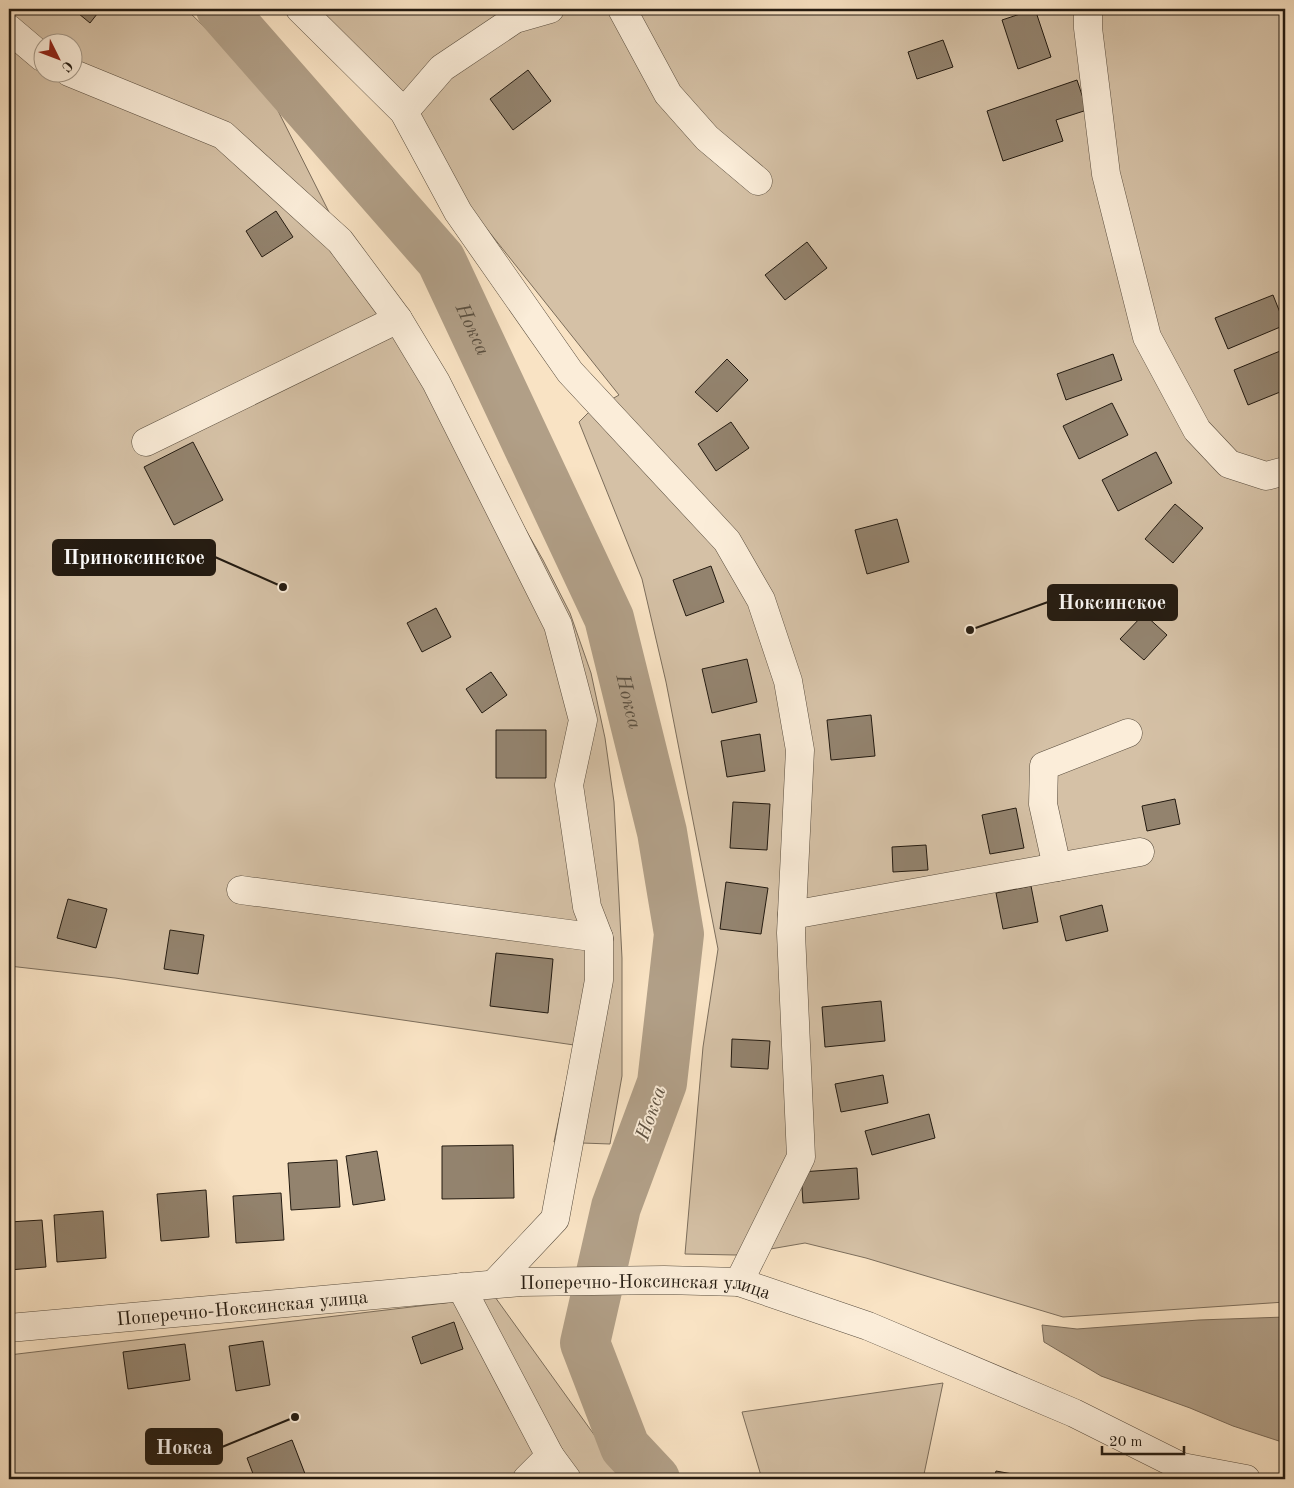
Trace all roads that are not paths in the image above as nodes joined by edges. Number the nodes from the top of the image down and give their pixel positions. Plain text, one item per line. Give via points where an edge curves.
1 (300, 9) edge
2 (550, 9) edge
3 (622, 9) edge
4 (1088, 9) edge
5 (9, 29) edge
6 (32, 49) edge
7 (82, 77) edge
8 (404, 112) junction
9 (758, 181) dead end
10 (398, 319) junction
11 (146, 442) dead end
12 (1285, 471) edge
13 (1128, 733) dead end
14 (1140, 852) dead end
15 (1057, 867) junction
16 (241, 890) dead end
17 (792, 915) junction
18 (599, 938) junction
19 (739, 1282) junction
20 (494, 1284) junction
21 (461, 1287) junction
22 (9, 1328) edge
23 (550, 1456) junction
24 (527, 1479) edge
25 (567, 1479) edge
26 (1246, 1479) edge

1 - 8 street
2 - 8 street via 515,19 442,68
3 - 9 street via 668,94 707,138
4 - 12 street via 1106,174 1148,337 1198,430 1229,464 1266,476
5 - 6 street
7 - 10 street via 223,135 340,241
8 - 17 street via 458,212 570,372 727,541 760,600 788,681 800,750
10 - 11 street
10 - 18 street via 436,382 558,625 583,720 569,785 587,907
13 - 15 street via 1044,766 1043,804
14 - 15 street
15 - 17 street
16 - 18 street
17 - 19 street via 801,1157
18 - 20 street via 600,980 555,1219
19 - 20 street, Поперечно-Ноксинская улица via 664,1280
19 - 26 street, Поперечно-Ноксинская улица via 868,1326 1074,1413 1182,1467
20 - 21 street, Поперечно-Ноксинская улица
21 - 22 street, Поперечно-Ноксинская улица
21 - 23 street
23 - 24 street
23 - 25 street

